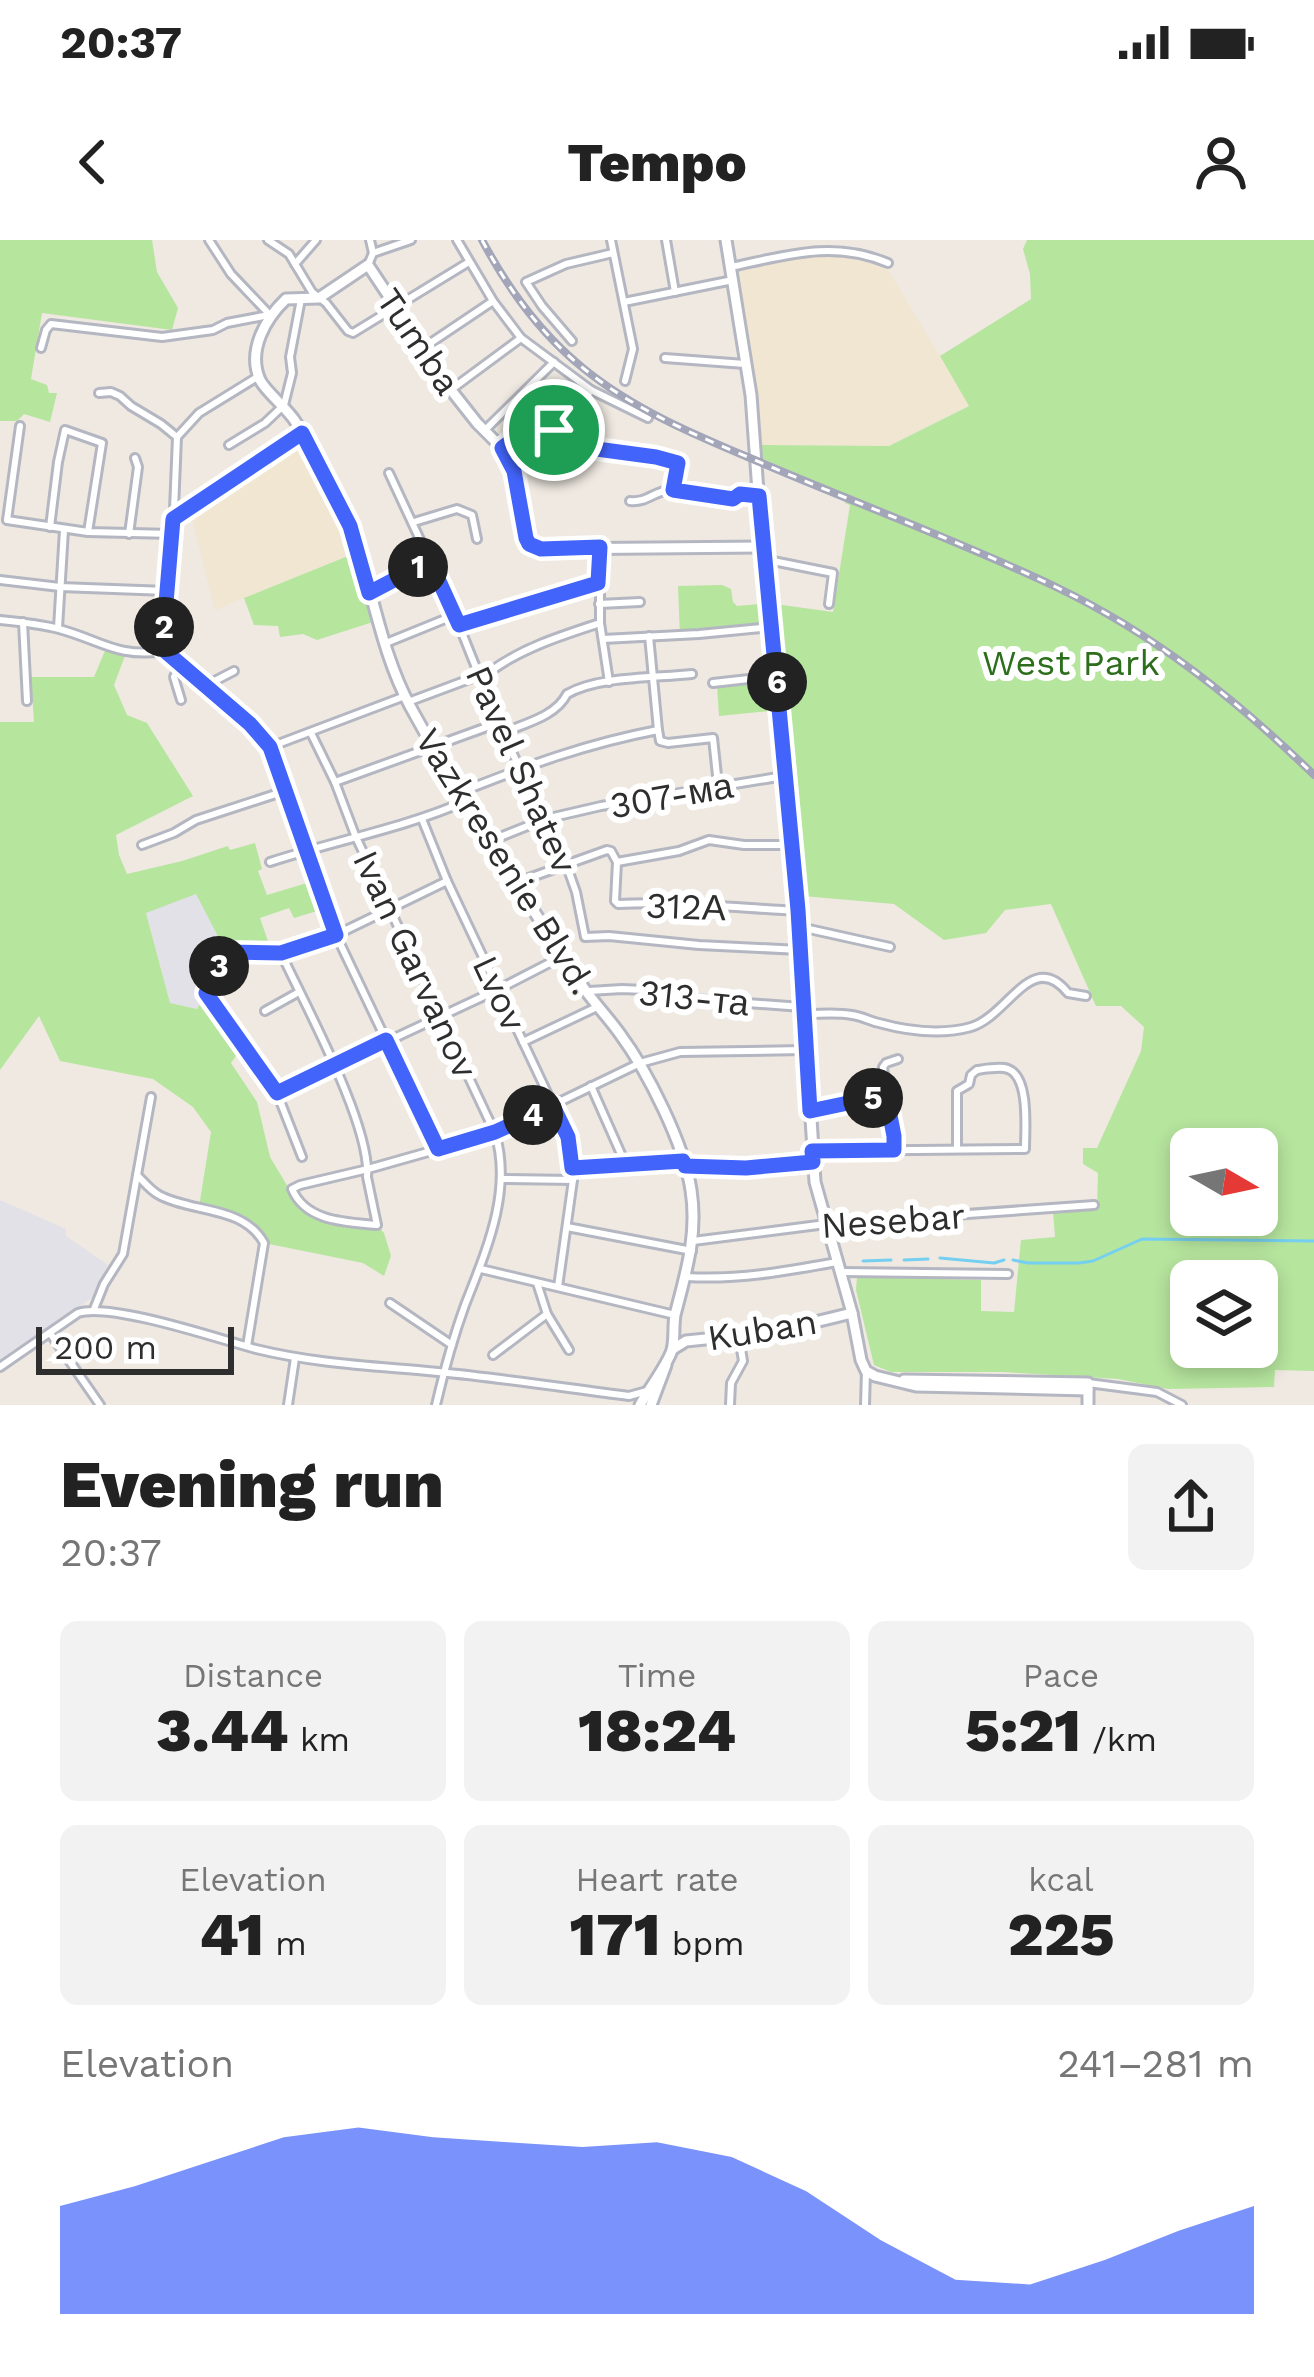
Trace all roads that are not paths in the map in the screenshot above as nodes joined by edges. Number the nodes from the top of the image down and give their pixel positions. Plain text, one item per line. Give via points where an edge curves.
1 (209, 240) edge
2 (268, 240) edge
3 (316, 240) edge
4 (370, 240) edge
5 (411, 240) edge
6 (457, 240) edge
7 (610, 240) edge
8 (665, 240) edge
9 (726, 240) edge
10 (373, 253) junction
11 (614, 253) junction
12 (470, 262) junction
13 (888, 263) dead end
14 (295, 264) junction
15 (368, 265) junction
16 (731, 267) junction
17 (734, 280) junction
18 (674, 292) junction
19 (319, 298) junction
20 (301, 299) junction
21 (493, 301) junction
22 (625, 302) junction
23 (397, 308) junction
24 (270, 315) junction
25 (521, 338) junction
26 (572, 341) dead end
27 (41, 348) dead end
28 (423, 348) junction
29 (665, 358) dead end
30 (555, 362) junction
31 (747, 364) junction
32 (260, 376) junction
33 (625, 382) dead end
34 (451, 390) junction
35 (591, 390) junction
36 (99, 393) dead end
37 (284, 405) junction
38 (648, 418) dead end
39 (20, 426) dead end
40 (484, 430) junction
41 (554, 430) junction
42 (302, 433) junction
43 (177, 437) junction
44 (229, 445) dead end
45 (502, 448) junction
46 (135, 458) dead end
47 (389, 473) dead end
48 (673, 490) junction
49 (759, 496) junction
50 (630, 501) dead end
51 (173, 519) junction
52 (4, 522) edge
53 (414, 522) junction
54 (50, 527) junction
55 (64, 530) junction
56 (88, 532) junction
57 (130, 534) junction
58 (173, 534) junction
59 (477, 539) dead end
60 (600, 547) junction
61 (763, 553) junction
62 (430, 561) junction
63 (0, 580) edge
64 (598, 583) junction
65 (60, 586) junction
66 (167, 591) junction
67 (369, 593) junction
68 (640, 602) dead end
69 (599, 604) junction
70 (829, 604) dead end
71 (455, 615) junction
72 (0, 620) edge
73 (23, 622) junction
74 (600, 623) junction
75 (459, 625) junction
76 (771, 627) junction
77 (58, 628) junction
78 (650, 636) junction
79 (603, 639) junction
80 (383, 644) junction
81 (165, 651) junction
82 (180, 665) junction
83 (234, 671) dead end
84 (692, 674) dead end
85 (776, 675) junction
86 (478, 676) junction
87 (652, 678) junction
88 (609, 682) junction
89 (713, 683) dead end
90 (206, 686) junction
91 (406, 699) junction
92 (181, 700) dead end
93 (27, 701) dead end
94 (498, 723) junction
95 (658, 730) junction
96 (505, 732) junction
97 (311, 733) junction
98 (270, 747) junction
99 (434, 747) junction
100 (520, 768) junction
101 (785, 776) junction
102 (335, 782) junction
103 (718, 786) junction
104 (285, 791) junction
105 (463, 796) junction
106 (422, 819) junction
107 (545, 819) junction
108 (355, 835) junction
109 (490, 841) junction
110 (142, 845) dead end
111 (791, 845) junction
112 (307, 850) junction
113 (269, 862) dead end
114 (617, 862) junction
115 (566, 864) junction
116 (447, 881) junction
117 (515, 883) junction
118 (390, 910) junction
119 (798, 910) junction
120 (799, 927) junction
121 (336, 935) junction
122 (890, 947) dead end
123 (800, 950) junction
124 (281, 953) junction
125 (562, 956) junction
126 (499, 989) junction
127 (299, 992) junction
128 (586, 992) junction
129 (1086, 996) dead end
130 (597, 1007) junction
131 (265, 1010) dead end
132 (802, 1011) junction
133 (441, 1014) junction
134 (386, 1040) junction
135 (523, 1042) junction
136 (805, 1050) junction
137 (898, 1059) dead end
138 (640, 1063) junction
139 (333, 1066) junction
140 (591, 1086) junction
141 (277, 1093) junction
142 (886, 1095) junction
143 (151, 1097) dead end
144 (553, 1106) junction
145 (810, 1111) junction
146 (495, 1132) junction
147 (438, 1149) junction
148 (957, 1149) junction
149 (894, 1150) junction
150 (302, 1157) dead end
151 (813, 1157) junction
152 (625, 1163) junction
153 (684, 1163) junction
154 (572, 1168) junction
155 (368, 1169) junction
156 (137, 1175) junction
157 (502, 1179) junction
158 (573, 1180) junction
159 (1094, 1205) dead end
160 (826, 1224) junction
161 (567, 1226) junction
162 (692, 1246) junction
163 (839, 1267) junction
164 (481, 1269) junction
165 (1008, 1274) dead end
166 (687, 1277) junction
167 (537, 1283) junction
168 (558, 1286) junction
169 (390, 1303) dead end
170 (94, 1309) junction
171 (852, 1313) junction
172 (547, 1314) junction
173 (675, 1315) junction
174 (50, 1333) junction
175 (740, 1336) junction
176 (452, 1345) junction
177 (247, 1346) junction
178 (569, 1350) dead end
179 (671, 1352) junction
180 (493, 1355) dead end
181 (295, 1358) junction
182 (0, 1367) edge
183 (866, 1371) junction
184 (444, 1372) junction
185 (1072, 1386) junction
186 (1088, 1386) junction
187 (647, 1391) junction
188 (100, 1405) edge
189 (288, 1405) edge
190 (436, 1405) edge
191 (640, 1405) edge
192 (651, 1405) edge
193 (730, 1405) edge
194 (865, 1405) edge
195 (1072, 1405) edge
196 (1088, 1405) edge
197 (1182, 1405) edge

1 - 24 street
2 - 14 street
3 - 14 street
4 - 10 street, Tumba
5 - 10 street
6 - 12 street
7 - 11 street
8 - 18 street
9 - 16 street
10 - 15 street
11 - 22 street
11 - 26 street via 526,282
12 - 21 street
12 - 23 street
13 - 16 street via 866,252 819,248
14 - 19 street
15 - 19 street
15 - 23 street, Tumba
16 - 17 street
17 - 18 street
17 - 31 street
18 - 22 street
19 - 20 street
19 - 23 street via 353,333
20 - 24 street via 286,299
20 - 37 street
21 - 25 street
21 - 28 street
22 - 33 street via 633,350
23 - 28 street, Tumba
24 - 27 street via 162,337 51,324
24 - 32 street via 255,353
25 - 30 street
25 - 34 street
28 - 34 street, Tumba
29 - 31 street
30 - 35 street
30 - 40 street
31 - 49 street
32 - 37 street, Vazkresenie Blvd.
32 - 43 street via 200,412
34 - 40 street, Tumba
35 - 38 street
35 - 41 street
36 - 43 street via 120,396
37 - 42 street, Vazkresenie Blvd.
37 - 44 street
39 - 52 street
40 - 45 street, Tumba
41 - 45 street
41 - 48 street via 567,445 678,463
42 - 51 street
42 - 67 street, Vazkresenie Blvd. via 345,515
43 - 51 street
45 - 60 street, Tumba via 529,544
46 - 57 street
47 - 53 street, Pavel Shatev
48 - 49 street
48 - 50 street
49 - 61 street
51 - 58 street
52 - 54 street
53 - 59 street via 457,508 472,515
53 - 62 street, Pavel Shatev
54 - 55 street
54 - 56 street via 65,430 102,443
55 - 56 street
55 - 65 street
56 - 57 street
57 - 58 street
58 - 66 street
60 - 61 street
60 - 64 street
61 - 70 street via 833,573
61 - 76 street
62 - 67 street
62 - 71 street, Pavel Shatev
63 - 65 street
64 - 69 street
64 - 75 street
65 - 66 street
65 - 77 street
66 - 81 street
67 - 80 street, Vazkresenie Blvd.
68 - 69 street
69 - 74 street
71 - 75 street, Pavel Shatev
71 - 80 street
72 - 73 street
73 - 77 street
73 - 93 street
74 - 79 street
74 - 86 street
75 - 86 street, Pavel Shatev
76 - 78 street
76 - 85 street
77 - 81 street via 126,653
78 - 79 street
78 - 87 street
79 - 88 street
80 - 91 street, Vazkresenie Blvd.
81 - 82 street
82 - 90 street
82 - 92 street via 174,677
83 - 90 street
84 - 87 street
85 - 89 street
85 - 101 street
86 - 91 street
86 - 94 street, Pavel Shatev
87 - 88 street
87 - 95 street
88 - 96 street via 576,689 550,712
90 - 98 street
91 - 97 street
91 - 99 street, Vazkresenie Blvd.
94 - 96 street, Pavel Shatev
94 - 99 street
95 - 100 street
95 - 103 street via 668,742 713,738
96 - 100 street, Pavel Shatev
97 - 98 street
97 - 102 street, Ivan Garvanov
98 - 104 street
99 - 102 street
99 - 105 street, Vazkresenie Blvd.
100 - 105 street
100 - 107 street, Pavel Shatev
101 - 103 street, 307-ма
101 - 111 street
102 - 108 street, Ivan Garvanov
103 - 107 street, 307-ма
104 - 110 street
104 - 112 street
105 - 106 street
105 - 109 street, Vazkresenie Blvd.
106 - 108 street
106 - 116 street, Lvov
107 - 109 street, 307-ма
107 - 115 street, Pavel Shatev
108 - 112 street
108 - 118 street, Ivan Garvanov
109 - 117 street, Vazkresenie Blvd.
111 - 114 street via 709,841
111 - 119 street
112 - 113 street
112 - 121 street
114 - 115 street via 607,850
114 - 119 street, 312А via 618,904
115 - 117 street
115 - 123 street, Pavel Shatev via 585,937
116 - 118 street
116 - 126 street, Lvov
117 - 125 street, Vazkresenie Blvd.
118 - 121 street
118 - 133 street, Ivan Garvanov
119 - 120 street
120 - 122 street
120 - 123 street
121 - 124 street
121 - 134 street
123 - 132 street
124 - 127 street
124 - 141 street via 226,952 206,993
125 - 126 street
125 - 128 street, Vazkresenie Blvd.
126 - 133 street
126 - 135 street, Lvov
127 - 131 street
127 - 139 street
128 - 130 street, Vazkresenie Blvd.
128 - 132 street, 313-та via 641,989
129 - 132 street, 313-та via 1036,977 990,1020 950,1031
130 - 135 street
130 - 138 street, Vazkresenie Blvd.
132 - 136 street
133 - 134 street
133 - 146 street, Ivan Garvanov
134 - 139 street
134 - 147 street
135 - 144 street, Lvov
136 - 138 street via 680,1052
136 - 145 street
137 - 142 street via 883,1067
138 - 140 street
138 - 153 street, Vazkresenie Blvd.
139 - 141 street
139 - 155 street
140 - 144 street
140 - 152 street
141 - 150 street
142 - 145 street
142 - 149 street
143 - 156 street
144 - 146 street
144 - 154 street, Lvov
145 - 151 street
146 - 147 street
146 - 157 street, Ivan Garvanov
147 - 155 street
148 - 148 street via 957,1091 977,1070 1008,1069 1025,1098 1025,1149
148 - 149 street
149 - 151 street
151 - 153 street via 746,1168
151 - 160 street
152 - 153 street
152 - 154 street
153 - 162 street, Vazkresenie Blvd.
154 - 158 street, Lvov
155 - 155 street via 377,1226 328,1220 297,1202 292,1189
156 - 170 street via 123,1254
156 - 177 street via 154,1193 259,1234
157 - 158 street
157 - 164 street, Ivan Garvanov
158 - 161 street, Lvov
159 - 160 street, Nesebar
160 - 162 street, Nesebar
160 - 163 street
161 - 162 street, Nesebar
161 - 168 street, Lvov
162 - 166 street, Vazkresenie Blvd.
163 - 165 street
163 - 166 street
163 - 171 street
164 - 167 street
164 - 176 street, Ivan Garvanov
166 - 173 street, Vazkresenie Blvd.
167 - 168 street
167 - 172 street
168 - 173 street
169 - 176 street
170 - 174 street
170 - 177 street
171 - 175 street, Kuban
171 - 183 street
172 - 178 street
172 - 180 street
173 - 179 street, Vazkresenie Blvd.
174 - 182 street
174 - 188 street
175 - 179 street, Kuban via 686,1341
175 - 193 street via 743,1361
176 - 184 street, Ivan Garvanov
177 - 181 street
179 - 187 street, Vazkresenie Blvd.
179 - 192 street, Vazkresenie Blvd.
181 - 184 street
181 - 189 street
183 - 185 street via 899,1380
183 - 194 street
184 - 187 street via 629,1396
184 - 190 street, Ivan Garvanov
185 - 186 street
185 - 195 street
186 - 196 street
186 - 197 street via 1156,1392
187 - 191 street, Vazkresenie Blvd.

